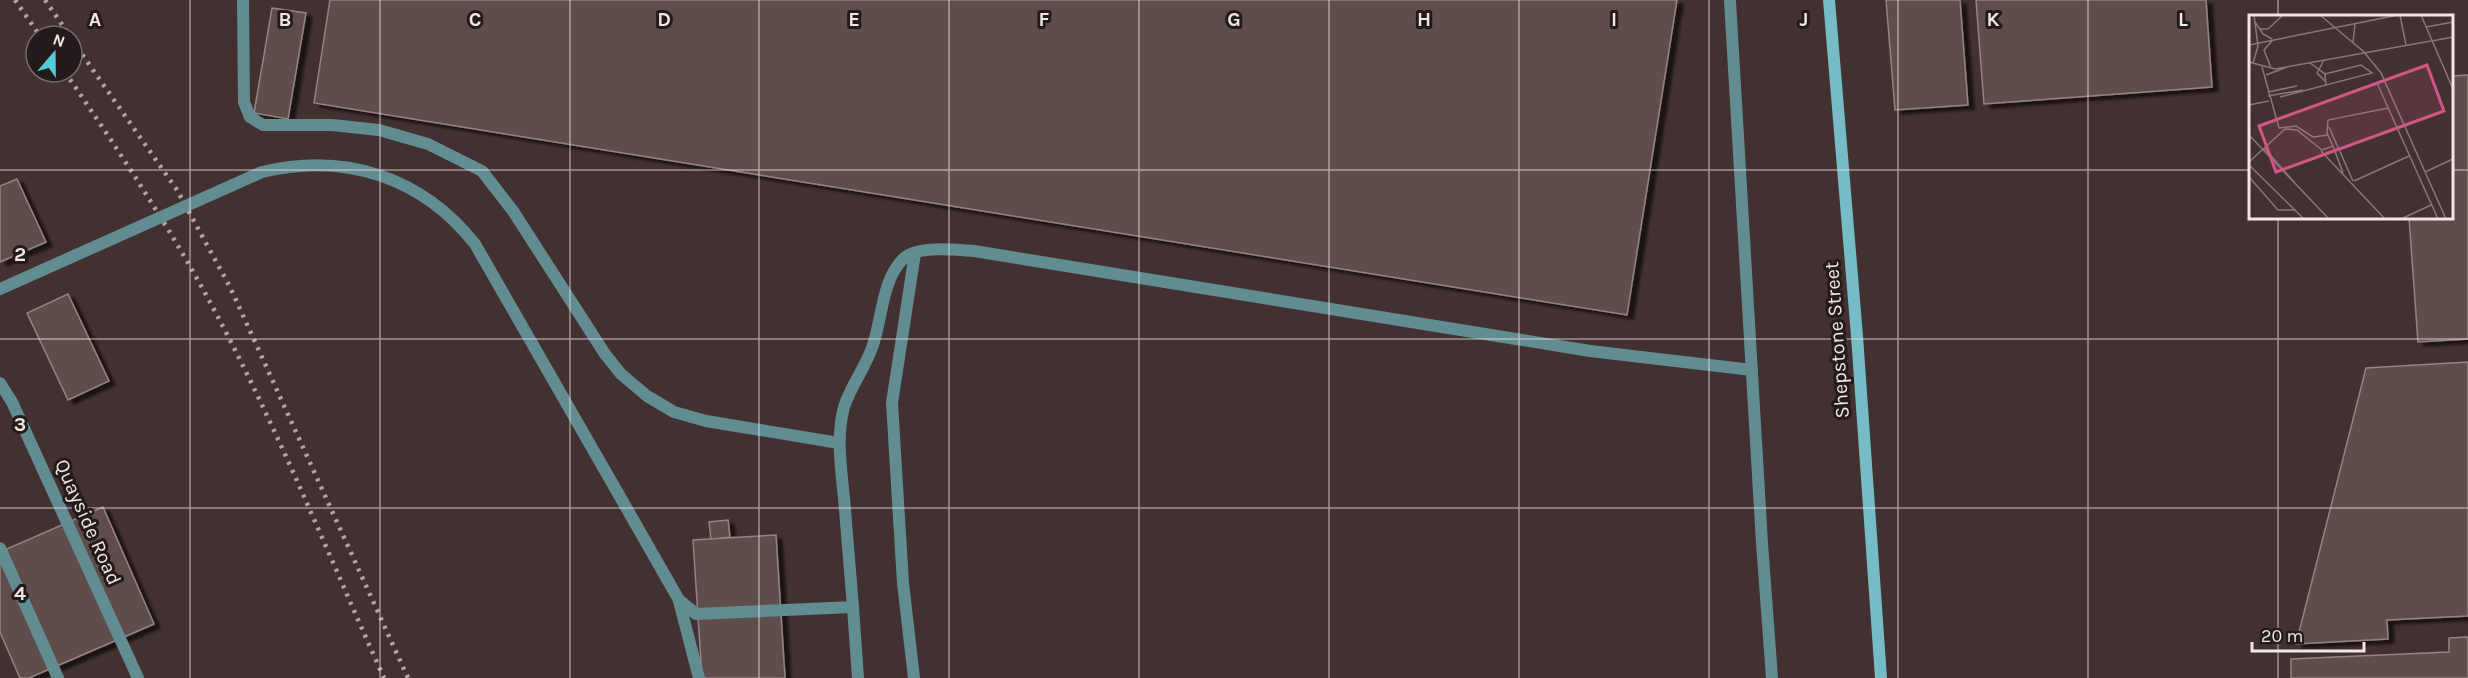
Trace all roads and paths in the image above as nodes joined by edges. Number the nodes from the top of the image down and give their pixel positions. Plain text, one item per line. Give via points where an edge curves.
1 (243, 0) edge
2 (1829, 0) edge
3 (1730, 2) dead end
4 (915, 253) junction
5 (0, 289) edge
6 (1752, 370) junction
7 (0, 383) edge
8 (839, 443) junction
9 (0, 548) edge
10 (679, 600) junction
11 (853, 607) junction
12 (58, 678) edge
13 (138, 678) edge
14 (699, 678) edge
15 (858, 678) edge
16 (914, 678) edge
17 (1773, 678) edge
18 (1881, 678) edge

1 - 8 street via 244,102 250,117 262,125 332,124 379,130 428,144 482,171 513,211 605,354 647,396 674,412 706,422
2 - 18 main road, Shepstone Street
3 - 6 street
4 - 6 street via 974,251 1590,351
4 - 8 street via 904,258 889,283 872,347 844,408
4 - 16 street via 892,403 903,583
5 - 10 street, bridge via 262,172 318,165 357,169 406,186 452,219 475,244
6 - 17 street
7 - 13 street, Quayside Road
8 - 11 street
9 - 12 street
10 - 11 street via 696,614
10 - 14 street
11 - 15 street

